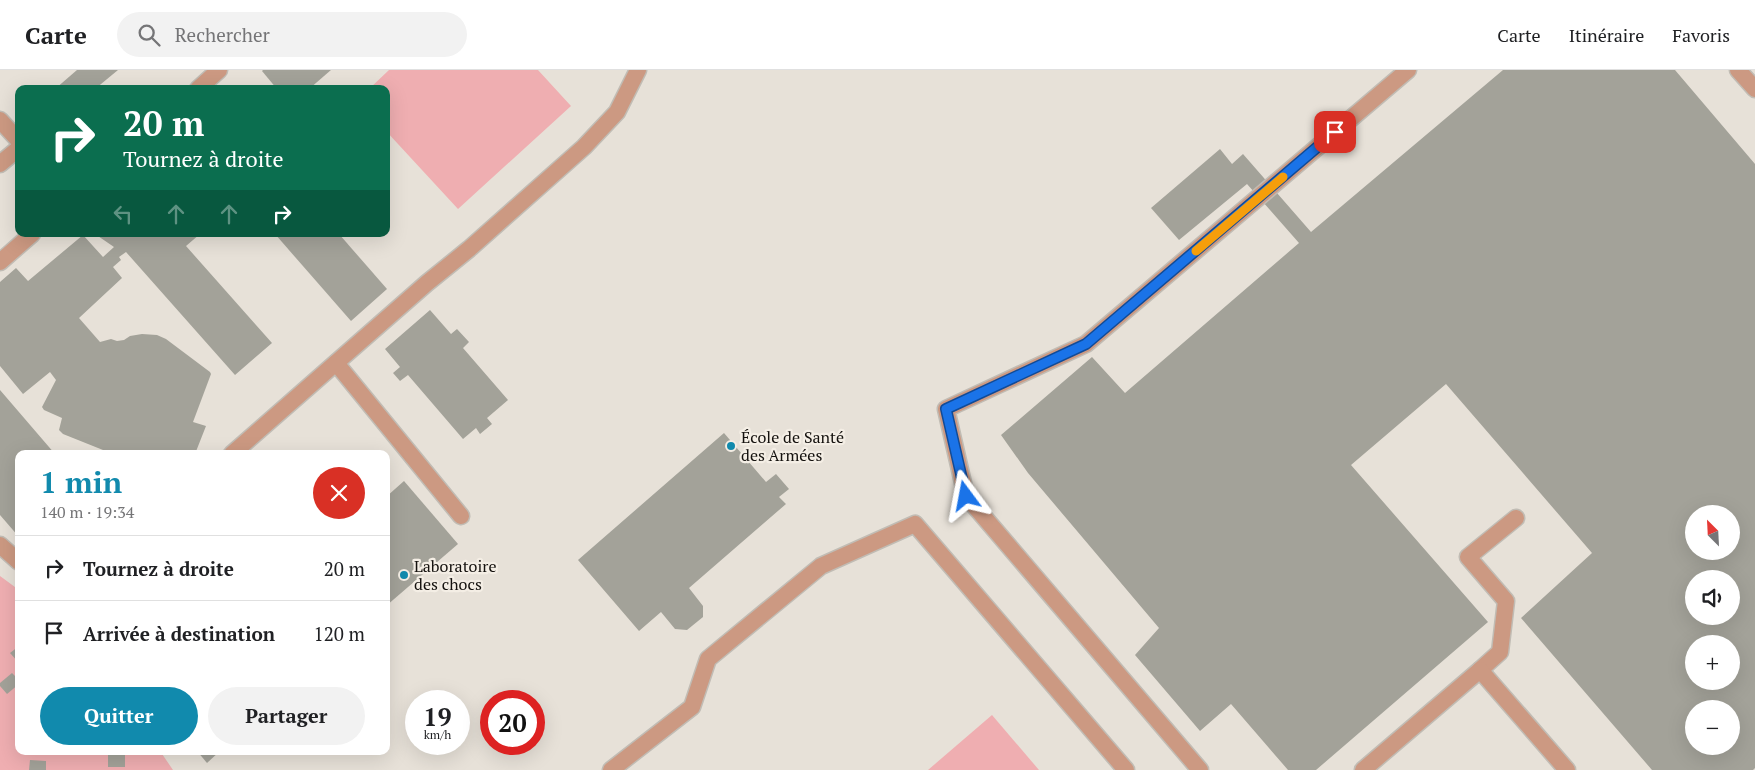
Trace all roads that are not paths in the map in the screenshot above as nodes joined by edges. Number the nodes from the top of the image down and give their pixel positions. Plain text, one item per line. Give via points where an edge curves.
1 (219, 70) edge
2 (638, 70) edge
3 (1408, 70) edge
4 (1738, 70) edge
5 (202, 85) edge
6 (1755, 88) edge
7 (0, 120) edge
8 (15, 136) edge
9 (15, 151) edge
10 (0, 164) edge
11 (29, 237) edge
12 (0, 262) edge
13 (336, 363) junction
14 (237, 450) edge
15 (461, 516) dead end
16 (1516, 518) dead end
17 (0, 545) edge
18 (15, 558) edge
19 (1480, 670) junction
20 (611, 770) edge
21 (1126, 770) edge
22 (1200, 770) edge
23 (1363, 770) edge
24 (1567, 770) edge

1 - 5 lane
2 - 13 lane via 617,112 584,147
3 - 22 lane via 1086,344 946,409 966,496
4 - 6 lane
7 - 8 lane
9 - 10 lane
11 - 12 lane
13 - 14 lane
13 - 15 lane
16 - 19 lane via 1468,557 1506,601 1500,652
17 - 18 lane
19 - 23 lane
19 - 24 lane
20 - 21 lane via 692,707 708,659 821,566 915,524

